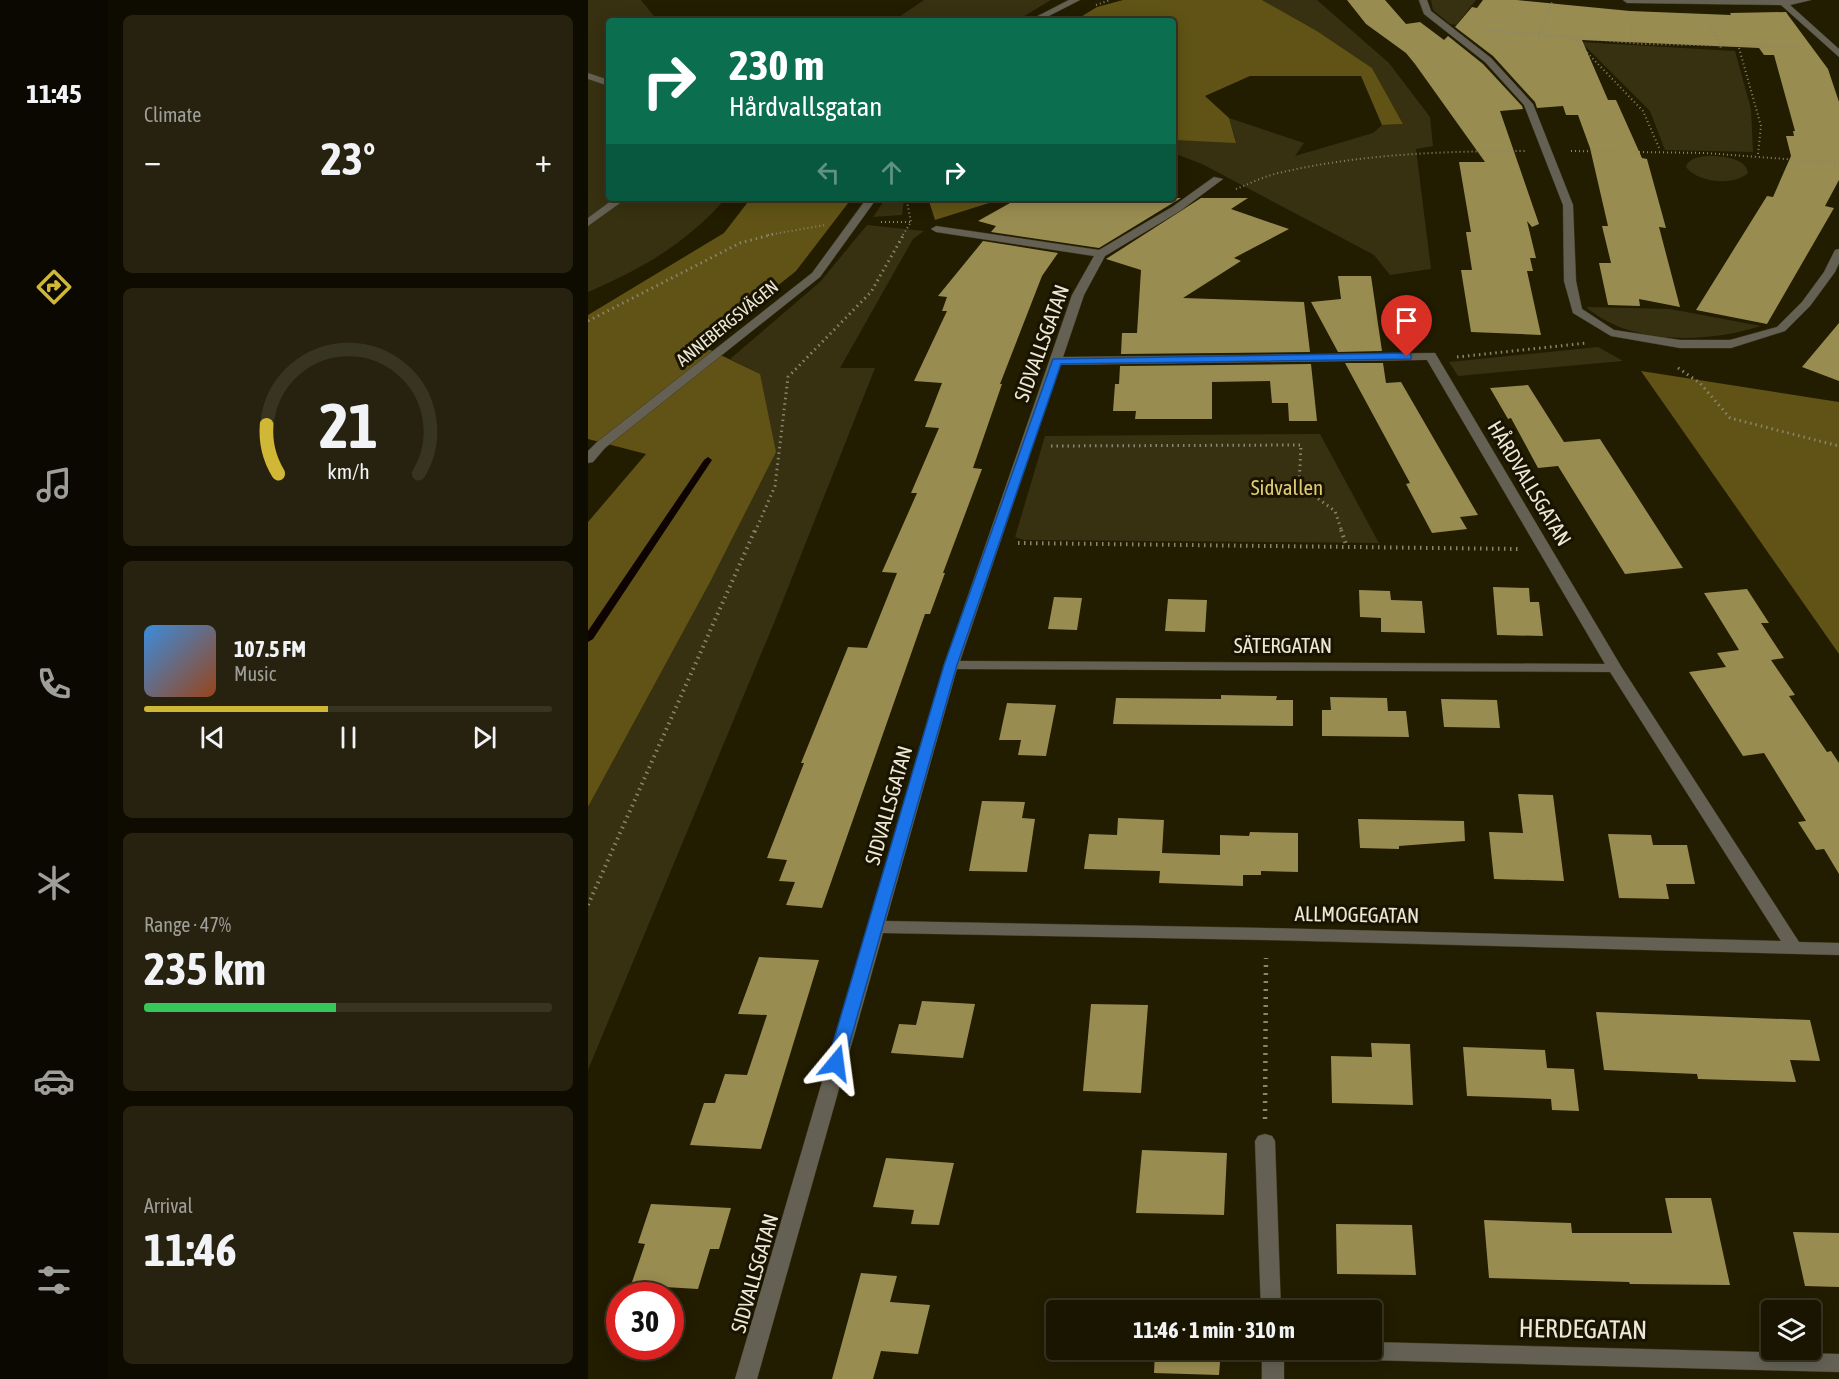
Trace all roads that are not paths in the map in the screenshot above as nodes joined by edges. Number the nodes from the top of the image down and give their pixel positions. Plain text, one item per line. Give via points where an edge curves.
1 (1076, 0) edge
2 (1424, 0) edge
3 (1627, 0) edge
4 (1807, 0) edge
5 (1783, 3) junction
6 (1038, 18) edge
7 (1839, 54) edge
8 (588, 76) edge
9 (606, 81) edge
10 (1223, 186) road end
11 (618, 201) edge
12 (870, 201) edge
13 (588, 222) edge
14 (936, 229) road end
15 (1839, 252) edge
16 (1101, 254) junction
17 (1056, 361) junction
18 (588, 459) edge
19 (951, 665) junction
20 (1615, 668) junction
21 (874, 927) junction
22 (1793, 947) junction
23 (1839, 949) edge
24 (1265, 1141) road end
25 (1271, 1300) edge
26 (1382, 1351) edge
27 (1273, 1360) edge
28 (1839, 1363) edge
29 (746, 1379) edge
30 (1273, 1379) edge

1 - 6 street
2 - 15 street via 1427,12 1488,60 1528,104 1568,205 1570,280 1577,312 1611,333 1680,344 1731,344 1781,329 1806,304
3 - 5 street
4 - 5 street
5 - 7 street
8 - 9 street
10 - 16 street, SIDVALLSGATAN
11 - 13 street
12 - 18 street, ANNEBERGSVÄGEN via 816,274
14 - 16 street
16 - 17 street, SIDVALLSGATAN via 1078,295
17 - 19 street, SIDVALLSGATAN
17 - 20 street, HÅRDVALLSGATAN via 1431,356
19 - 20 street, SÄTERGATAN
19 - 21 street, SIDVALLSGATAN
20 - 22 street, HÅRDVALLSGATAN
21 - 22 street, ALLMOGEGATAN
21 - 29 street, SIDVALLSGATAN
22 - 23 street, ALLMOGEGATAN
24 - 25 street
26 - 28 street, HERDEGATAN
27 - 30 street

